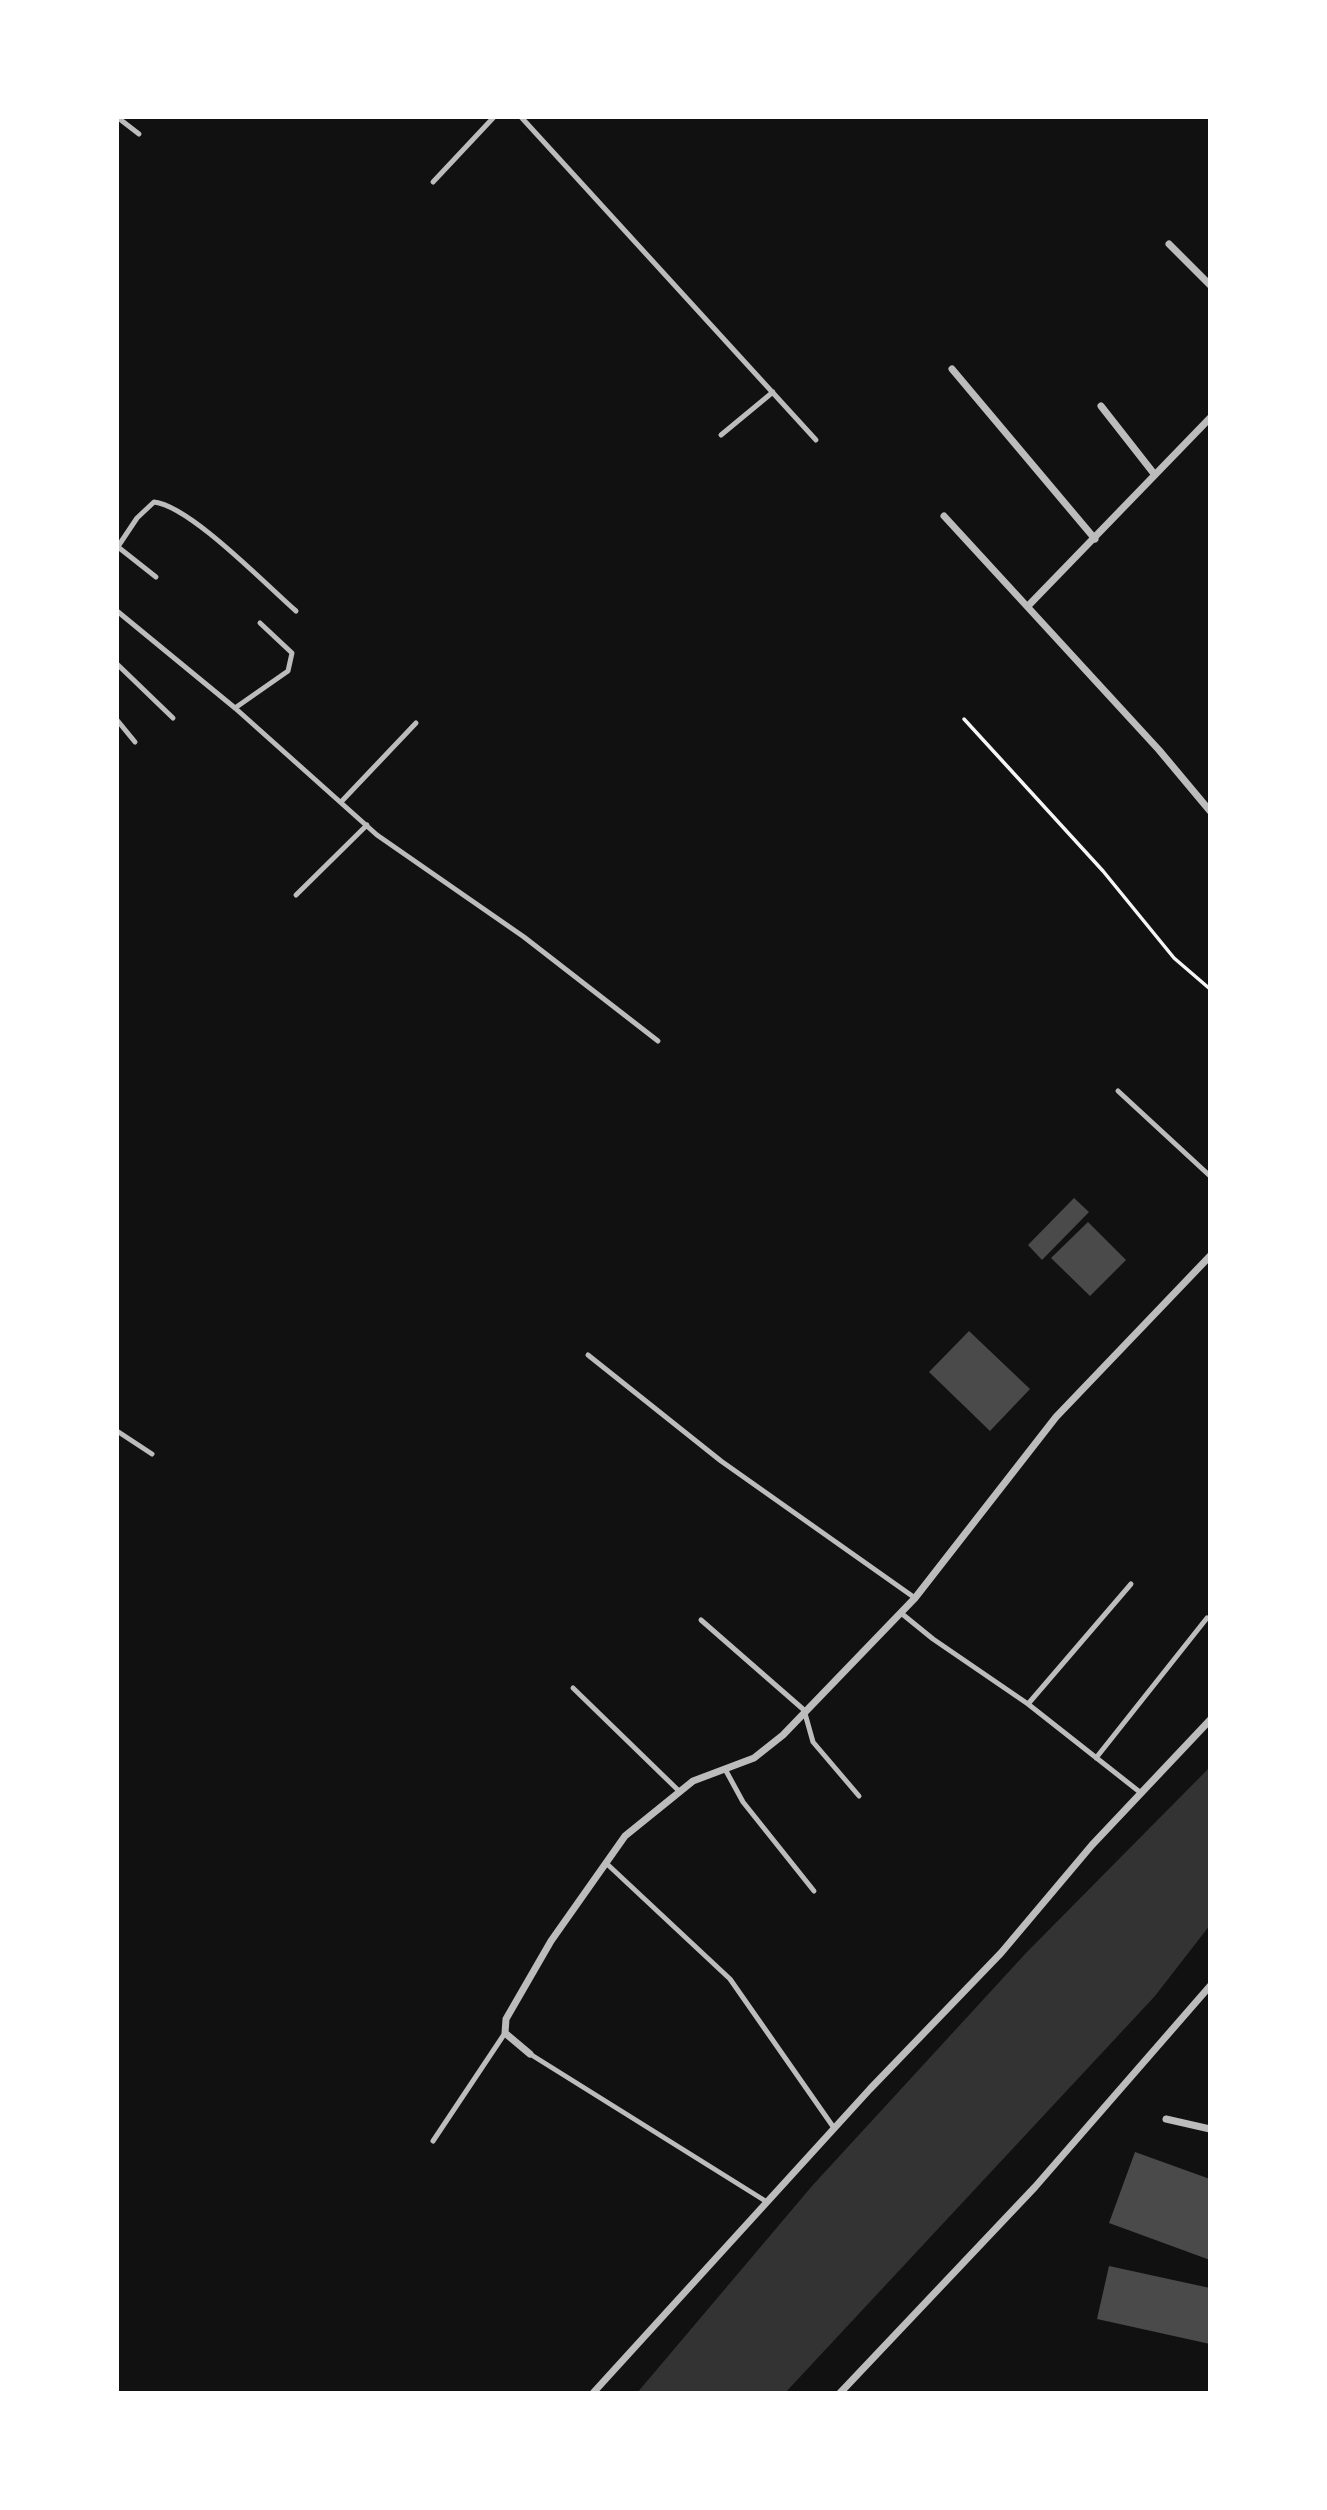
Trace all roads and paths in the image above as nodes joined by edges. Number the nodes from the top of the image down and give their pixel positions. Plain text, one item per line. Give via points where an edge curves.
1 (117, 117) edge
2 (494, 117) edge
3 (521, 117) edge
4 (139, 134) dead end
5 (433, 182) dead end
6 (1169, 244) dead end
7 (1210, 285) edge
8 (952, 369) dead end
9 (773, 392) junction
10 (1101, 407) dead end
11 (1210, 418) edge
12 (721, 435) dead end
13 (816, 440) dead end
14 (1155, 475) junction
15 (944, 516) dead end
16 (1095, 539) junction
17 (118, 547) edge
18 (156, 577) dead end
19 (1028, 606) junction
20 (117, 611) edge
21 (296, 611) dead end
22 (260, 623) dead end
23 (117, 664) edge
24 (235, 708) junction
25 (173, 718) dead end
26 (964, 719) dead end
27 (117, 720) edge
28 (416, 723) dead end
29 (135, 742) dead end
30 (341, 802) junction
31 (1210, 811) edge
32 (367, 825) junction
33 (296, 895) dead end
34 (1210, 989) edge
35 (658, 1041) dead end
36 (1118, 1091) dead end
37 (1210, 1176) edge
38 (1208, 1261) edge
39 (588, 1355) dead end
40 (117, 1431) edge
41 (152, 1454) dead end
42 (1131, 1584) dead end
43 (915, 1598) junction
44 (901, 1613) junction
45 (1208, 1618) dead end
46 (701, 1620) dead end
47 (573, 1688) dead end
48 (1028, 1704) junction
49 (804, 1710) junction
50 (1210, 1720) edge
51 (1096, 1758) junction
52 (725, 1769) junction
53 (680, 1791) junction
54 (1141, 1793) junction
55 (859, 1796) dead end
56 (606, 1863) junction
57 (814, 1891) dead end
58 (1210, 1986) edge
59 (505, 2033) junction
60 (530, 2054) joint
61 (1166, 2119) dead end
62 (834, 2128) junction
63 (1210, 2129) edge
64 (433, 2141) dead end
65 (766, 2202) junction
66 (593, 2393) edge
67 (840, 2393) edge

1 - 4 lane
2 - 5 lane
3 - 9 lane
6 - 7 street
8 - 16 street
9 - 12 lane
9 - 13 lane
10 - 14 street
11 - 14 street
14 - 16 street
15 - 19 street
16 - 19 street
17 - 18 lane
17 - 21 lane via 154,502 166,504 205,531
19 - 31 street
20 - 24 lane
22 - 24 lane via 292,653 288,671
23 - 25 lane
24 - 30 lane
26 - 34 path via 1103,871 1174,958
27 - 29 lane
28 - 30 lane
30 - 32 lane
32 - 33 lane
32 - 35 lane via 524,937
36 - 37 lane
38 - 43 street via 1056,1417
39 - 43 lane via 721,1461
40 - 41 lane
42 - 48 lane
43 - 44 street
44 - 48 lane
44 - 49 street
45 - 51 lane
46 - 49 lane
47 - 53 lane
48 - 51 lane
49 - 52 street via 754,1758
49 - 55 lane via 813,1742
50 - 54 street
51 - 54 lane
52 - 53 street
52 - 57 lane via 743,1801
53 - 56 street via 625,1836
54 - 62 street via 1001,1953
56 - 59 street via 526,1982 506,2019
56 - 62 lane via 730,1979
58 - 67 street via 1035,2187
59 - 60 street
59 - 64 lane
60 - 65 lane
61 - 63 street
62 - 65 street
65 - 66 street

